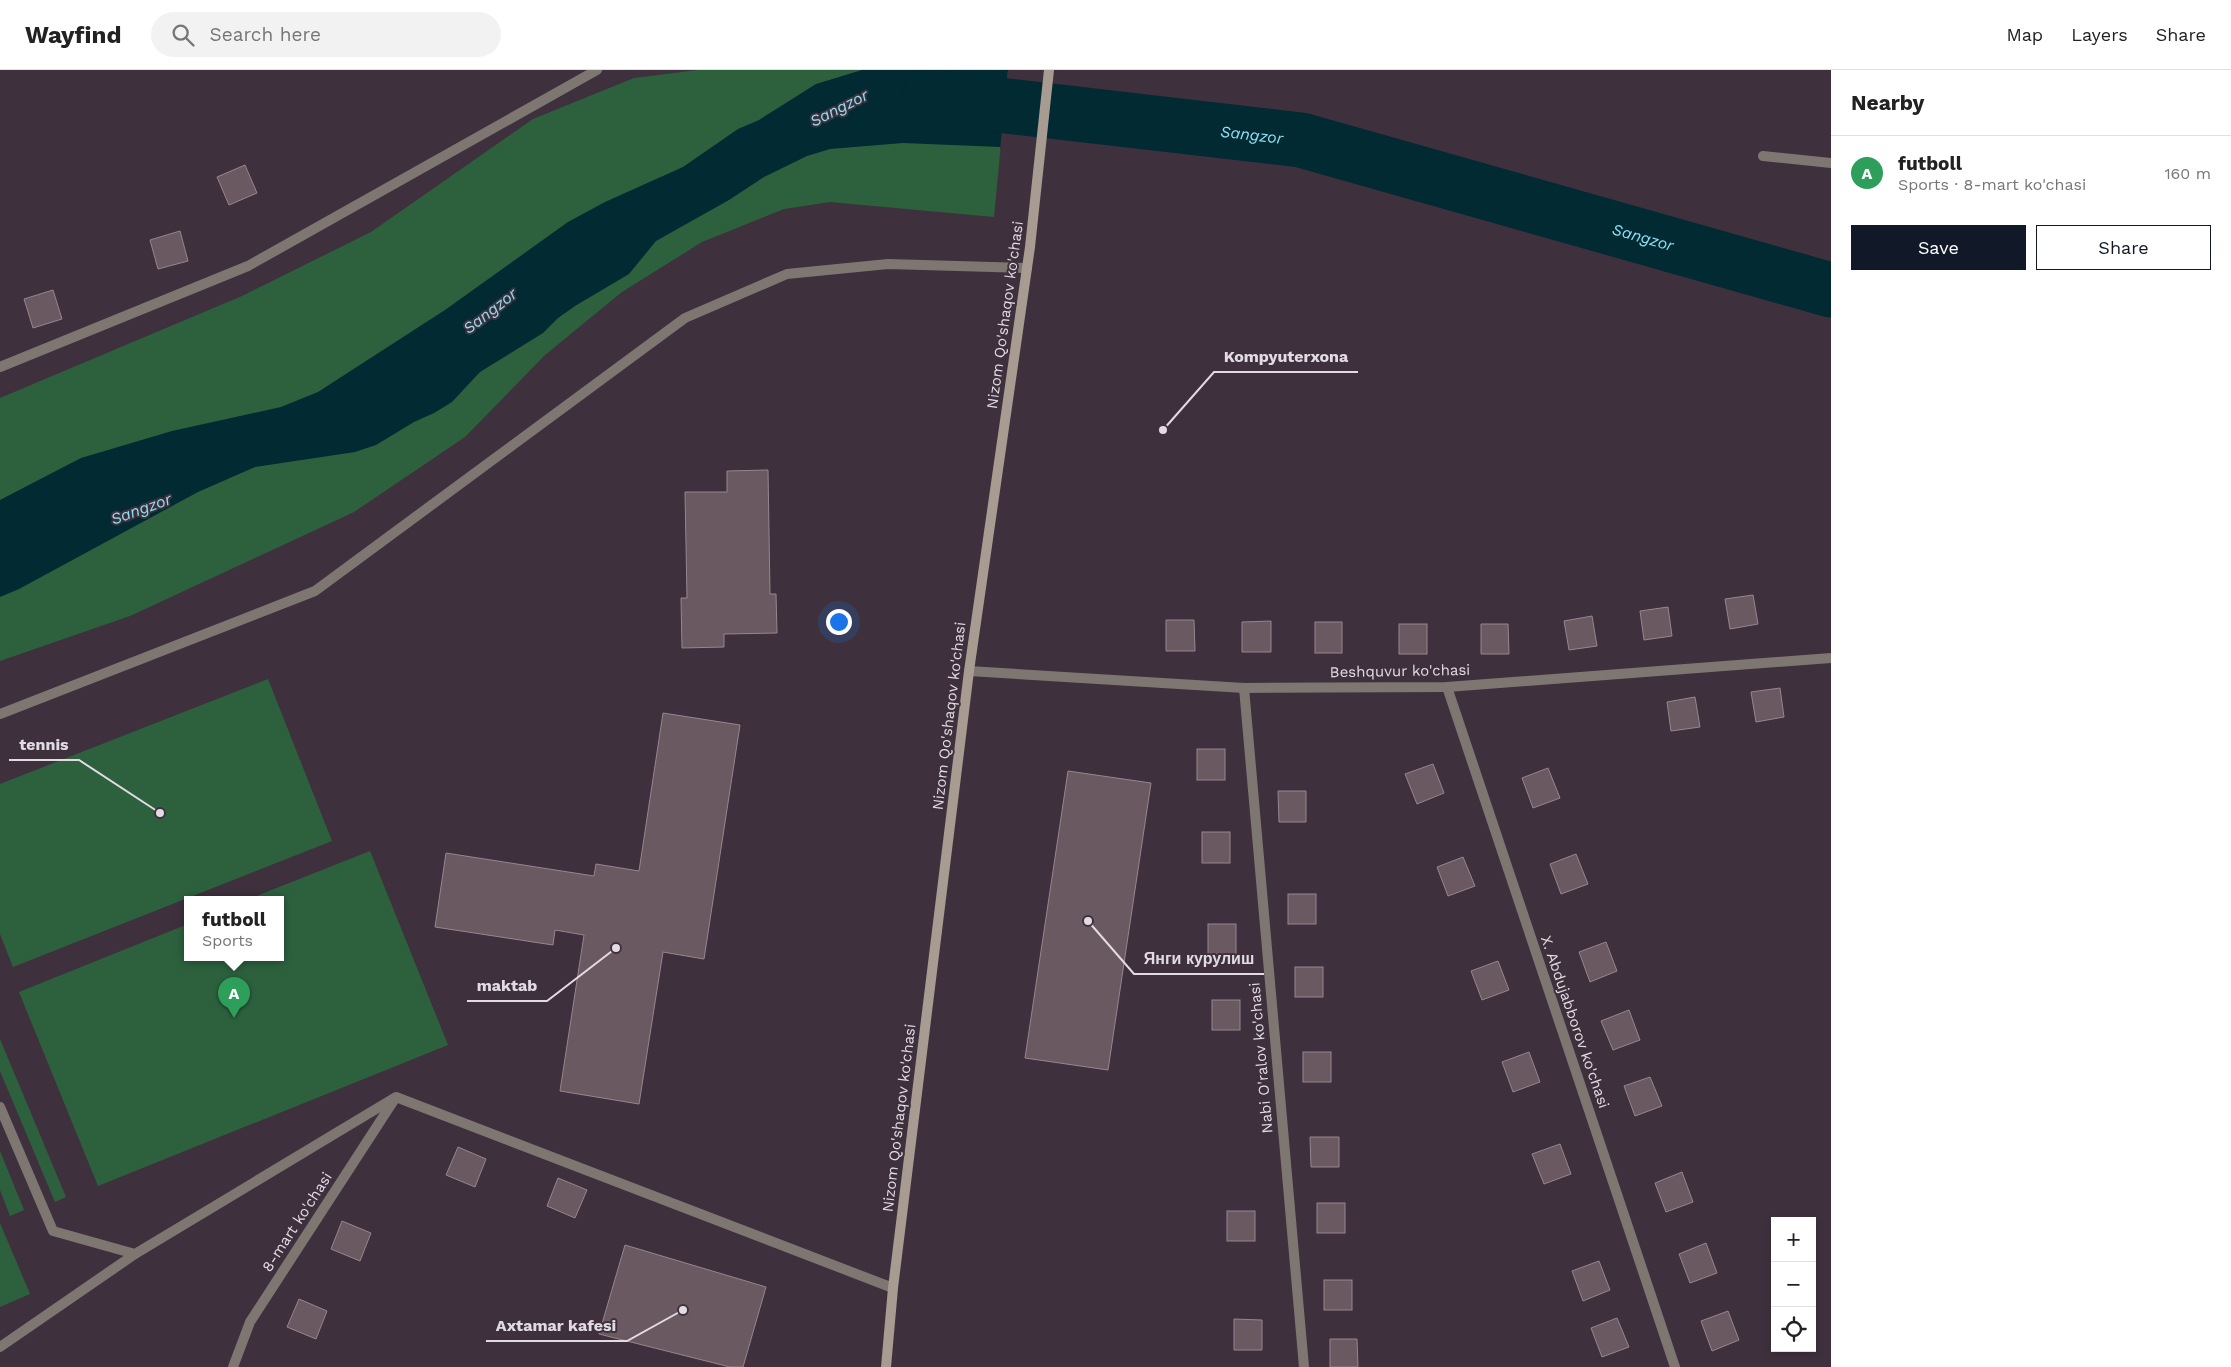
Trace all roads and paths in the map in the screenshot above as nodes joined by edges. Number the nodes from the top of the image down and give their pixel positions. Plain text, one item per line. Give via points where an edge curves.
1 (597, 70) edge
2 (1048, 70) edge
3 (1763, 156) dead end
4 (1831, 163) edge
5 (1027, 268) junction
6 (0, 367) edge
7 (1831, 658) edge
8 (969, 671) junction
9 (1447, 687) junction
10 (1244, 688) junction
11 (0, 714) edge
12 (396, 1097) junction
13 (0, 1107) edge
14 (135, 1254) junction
15 (893, 1288) junction
16 (0, 1347) edge
17 (233, 1367) edge
18 (886, 1367) edge
19 (1304, 1367) edge
20 (1675, 1367) edge

1 - 6 street via 248,266
2 - 5 main road, Nizom Qo'shaqov ko'chasi
3 - 4 street
5 - 8 main road, Nizom Qo'shaqov ko'chasi
5 - 11 street via 888,264 787,274 685,318 315,591
7 - 9 street, Beshquvur ko'chasi
8 - 10 street, Beshquvur ko'chasi
8 - 15 main road, Nizom Qo'shaqov ko'chasi
9 - 10 street, Beshquvur ko'chasi
9 - 20 street, X. Abdujabborov ko'chasi
10 - 19 street, Nabi O'ralov ko'chasi
12 - 14 street
12 - 15 street
12 - 17 street, 8-mart ko'chasi via 250,1322
13 - 14 street via 53,1232
14 - 16 street
15 - 18 main road, Nizom Qo'shaqov ko'chasi

